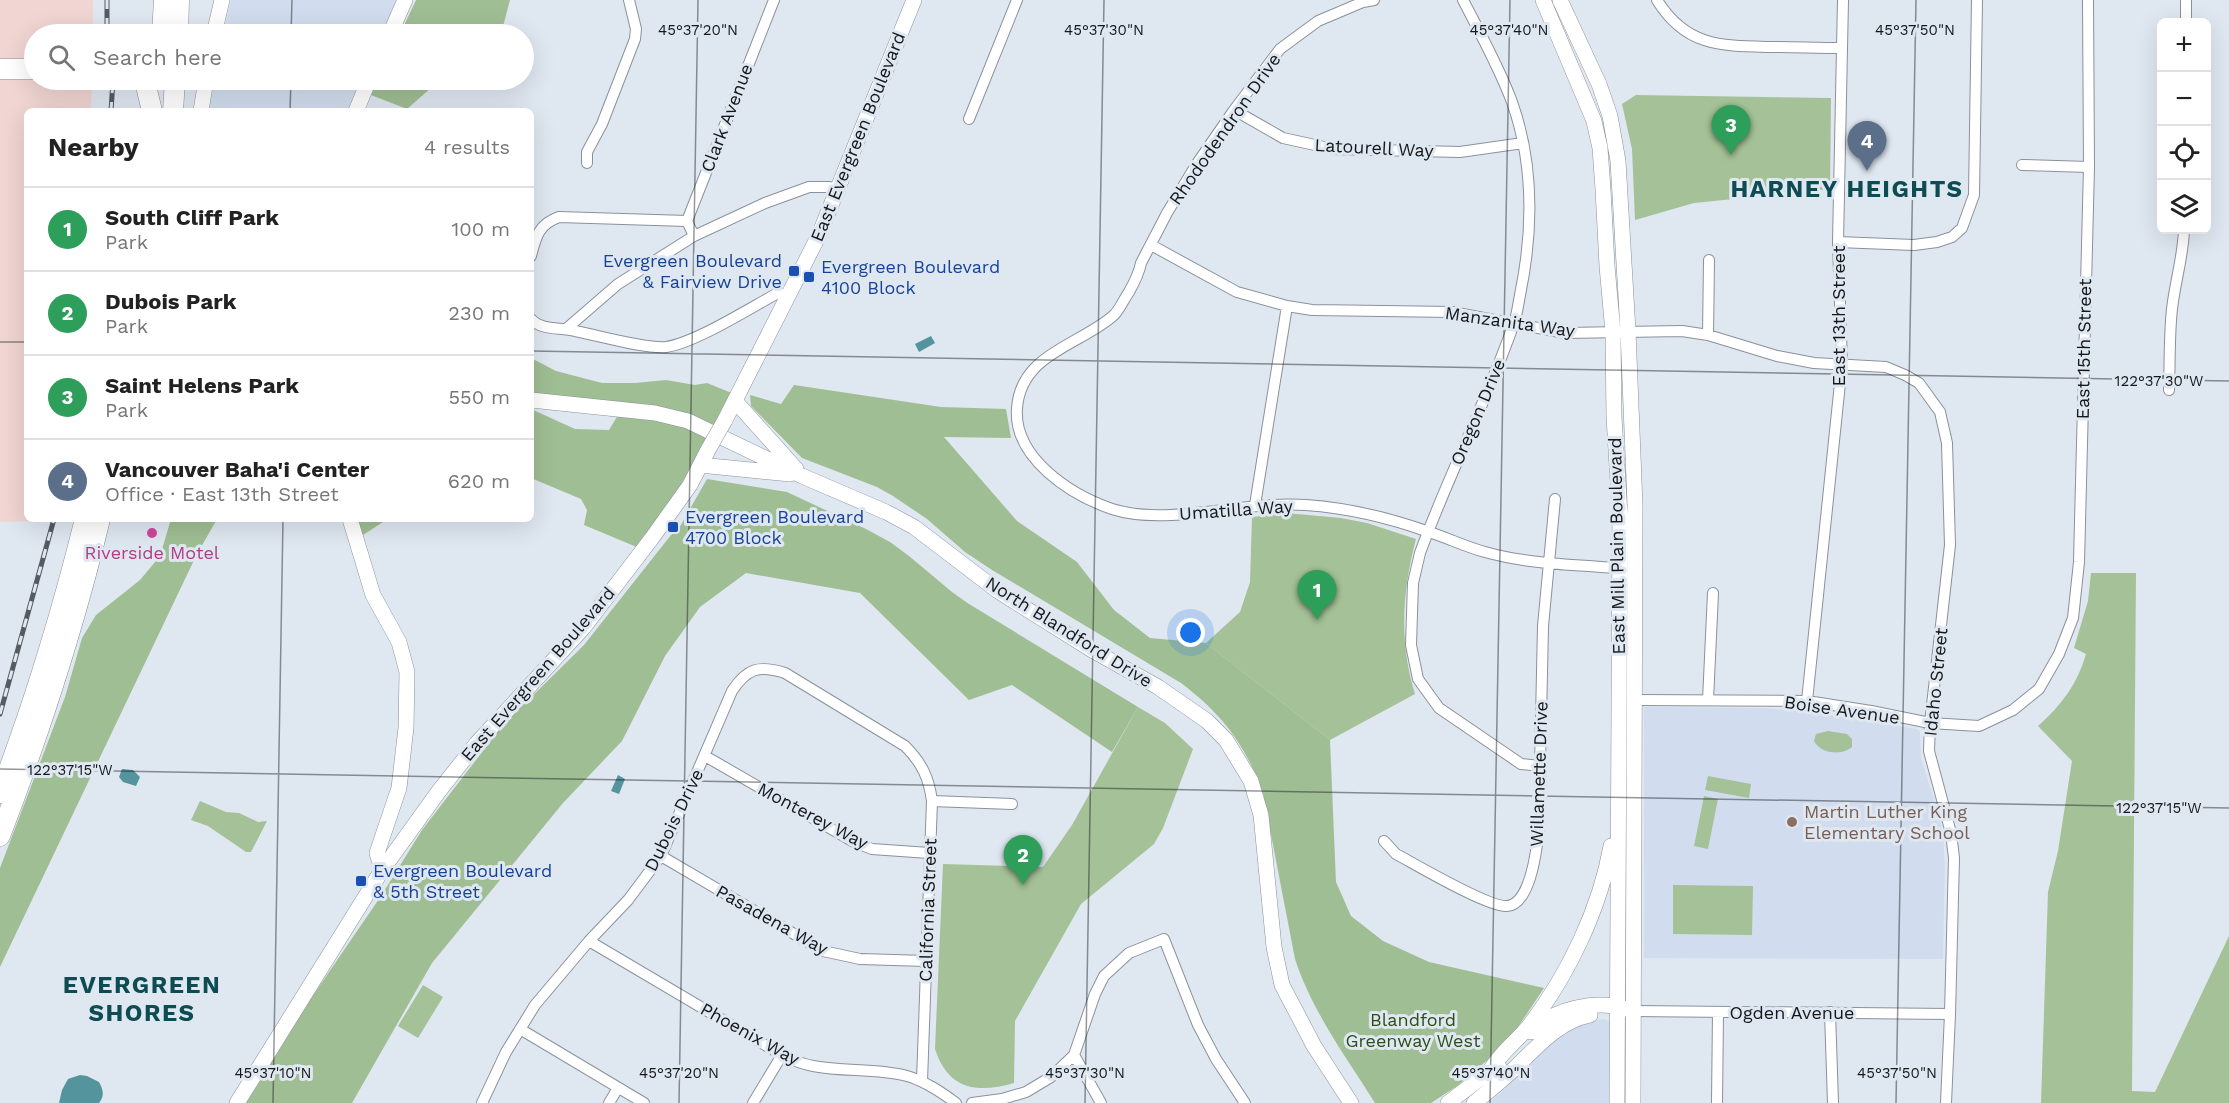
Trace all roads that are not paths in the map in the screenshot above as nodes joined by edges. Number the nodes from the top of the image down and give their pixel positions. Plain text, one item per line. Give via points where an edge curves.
1 (164, 0) edge
2 (179, 0) edge
3 (222, 0) edge
4 (405, 0) edge
5 (629, 0) edge
6 (774, 0) edge
7 (914, 0) edge
8 (1374, 0) edge
9 (1462, 0) edge
10 (1543, 0) edge
11 (1560, 0) edge
12 (1658, 0) edge
13 (1843, 0) edge
14 (1977, 0) edge
15 (2088, 0) edge
16 (2186, 0) edge
17 (1013, 1) edge
18 (2186, 18) edge
19 (163, 24) edge
20 (178, 24) edge
21 (216, 24) edge
22 (394, 24) edge
23 (1841, 48) junction
24 (0, 69) edge
25 (24, 69) edge
26 (147, 90) edge
27 (157, 90) edge
28 (174, 90) edge
29 (204, 90) edge
30 (365, 90) edge
31 (153, 108) edge
32 (154, 108) edge
33 (172, 108) edge
34 (201, 108) edge
35 (357, 108) edge
36 (1234, 110) junction
37 (969, 119) dead end
38 (1523, 143) junction
39 (587, 163) dead end
40 (2022, 165) dead end
41 (2089, 166) junction
42 (837, 190) junction
43 (687, 221) junction
44 (2184, 234) edge
45 (694, 236) junction
46 (1838, 242) junction
47 (534, 244) edge
48 (1151, 245) junction
49 (1710, 260) dead end
50 (789, 296) junction
51 (1287, 306) junction
52 (534, 323) edge
53 (1514, 324) junction
54 (566, 329) junction
55 (1621, 332) junction
56 (1708, 335) junction
57 (1842, 364) junction
58 (2169, 390) dead end
59 (538, 401) edge
60 (735, 401) junction
61 (1018, 433) joint
62 (700, 465) junction
63 (802, 476) junction
64 (1555, 499) dead end
65 (1255, 505) junction
66 (84, 522) edge
67 (99, 522) edge
68 (351, 522) edge
69 (1428, 531) junction
70 (1548, 563) junction
71 (1619, 568) junction
72 (1713, 593) dead end
73 (2039, 689) joint
74 (1634, 700) junction
75 (1708, 700) junction
76 (1807, 701) junction
77 (1930, 723) junction
78 (906, 746) joint
79 (705, 756) junction
80 (1540, 766) junction
81 (0, 793) edge
82 (932, 801) junction
83 (1619, 801) junction
84 (1012, 804) dead end
85 (0, 836) edge
86 (1384, 841) dead end
87 (929, 853) junction
88 (661, 856) junction
89 (382, 870) junction
90 (589, 941) junction
91 (927, 961) junction
92 (1618, 1010) junction
93 (1634, 1011) junction
94 (1718, 1012) junction
95 (1830, 1012) junction
96 (1950, 1014) junction
97 (520, 1029) junction
98 (782, 1055) junction
99 (1074, 1055) junction
100 (1490, 1071) junction
101 (922, 1081) junction
102 (618, 1088) junction
103 (237, 1103) edge
104 (482, 1103) edge
105 (609, 1103) edge
106 (644, 1103) edge
107 (753, 1103) edge
108 (956, 1103) edge
109 (972, 1103) edge
110 (1101, 1103) edge
111 (1245, 1103) edge
112 (1351, 1103) edge
113 (1448, 1103) edge
114 (1474, 1103) edge
115 (1617, 1103) edge
116 (1633, 1103) edge
117 (1717, 1103) edge
118 (1833, 1103) edge
119 (1946, 1103) edge

1 - 19 highway
2 - 20 highway
3 - 21 street
4 - 22 street
5 - 39 street via 636,39 587,152
6 - 43 street, Clark Avenue
7 - 42 street, East Evergreen Boulevard
8 - 36 street, Rhododendron Drive via 1318,21 1280,49
9 - 38 street, Oregon Drive via 1496,64 1513,104
10 - 55 street, East Mill Plain Boulevard via 1594,121
11 - 55 street, East Mill Plain Boulevard via 1599,84 1615,137
12 - 23 street via 1666,15 1703,41 1725,46
13 - 23 street, East 13th Street
14 - 46 street via 1974,195 1962,228 1953,237 1914,245
15 - 41 street, East 15th Street
16 - 18 street
17 - 37 street
23 - 46 street, East 13th Street
24 - 25 highway
26 - 31 highway
27 - 32 highway
28 - 33 highway
29 - 34 street
30 - 35 street
36 - 38 street, Latourell Way via 1283,138 1333,149 1460,152
36 - 48 street, Rhododendron Drive via 1196,165
38 - 53 street, Oregon Drive via 1531,206 1525,271
40 - 41 street
41 - 73 street, East 15th Street via 2078,570 2073,618
42 - 45 street via 809,187
42 - 50 street, East Evergreen Boulevard
43 - 45 street
43 - 47 street via 559,217 542,226
44 - 58 street via 2172,311
45 - 54 street via 618,284
46 - 57 street, East 13th Street
48 - 51 street, Manzanita Way via 1237,292
48 - 61 street, Rhododendron Drive via 1115,313 1054,352 1030,374 1016,407
49 - 56 street
50 - 54 street via 778,293 692,339 664,347
50 - 60 street, East Evergreen Boulevard
51 - 53 street, Manzanita Way via 1312,310 1452,312
51 - 65 street
52 - 54 street
53 - 55 street, Manzanita Way via 1565,333
53 - 69 street, Oregon Drive
55 - 56 street, Manzanita Way via 1682,331
55 - 71 street, East Mill Plain Boulevard via 1614,417
55 - 74 street, East Mill Plain Boulevard via 1635,505
56 - 57 street, Manzanita Way via 1777,356
57 - 76 street, East 13th Street
57 - 77 street, Idaho Street via 1886,367 1905,375 1919,383 1940,412 1947,443 1950,545
59 - 63 street, North Blandford Drive via 655,413 688,421
60 - 62 street, East Evergreen Boulevard, bridge
60 - 63 street
61 - 65 street, Umatilla Way via 1034,458 1054,477 1081,496 1114,510 1169,515
62 - 63 street
62 - 89 street, East Evergreen Boulevard via 690,485 584,627 477,743
63 - 112 street, North Blandford Drive via 914,527 999,591 1158,687 1207,721 1226,740 1251,781 1261,815 1274,947 1282,985 1314,1046
64 - 70 street, Willamette Drive
65 - 69 street, Umatilla Way via 1340,509
66 - 81 highway via 54,634
67 - 85 highway via 72,629
68 - 89 street via 373,595 399,642 407,672 399,788 377,853
69 - 70 street, Umatilla Way via 1484,552
69 - 80 street, Oregon Drive via 1413,582 1411,610 1410,645 1418,679 1439,708 1521,764
70 - 71 street, Umatilla Way
70 - 80 street, Willamette Drive
71 - 83 street, East Mill Plain Boulevard
72 - 75 street
73 - 77 street, Boise Avenue via 2013,710 1979,726
74 - 75 street, Boise Avenue
74 - 93 street, East Mill Plain Boulevard
75 - 76 street, Boise Avenue
76 - 77 street, Boise Avenue
77 - 96 street, Idaho Street via 1929,751 1954,858
78 - 79 street, Dubois Drive via 785,673 770,668 756,669 741,677
78 - 82 street, California Street via 926,772
79 - 87 street, Monterey Way via 854,842 872,849
79 - 88 street, Dubois Drive
80 - 86 street, Willamette Drive via 1534,861 1518,902 1507,906 1488,901 1396,854
82 - 84 street
82 - 87 street, California Street
83 - 92 street, East Mill Plain Boulevard
83 - 100 street via 1608,864 1591,917 1574,953 1535,1017
87 - 91 street, California Street
88 - 90 street, Dubois Drive via 628,900
88 - 91 street, Pasadena Way via 824,951 860,959
89 - 103 street, East Evergreen Boulevard
90 - 97 street, Dubois Drive via 540,998
90 - 98 street, Phoenix Way
91 - 101 street, California Street
92 - 93 street
92 - 100 street via 1570,1010 1546,1019
92 - 114 street via 1560,1027
92 - 115 street, East Mill Plain Boulevard
93 - 94 street, Ogden Avenue
93 - 116 street, East Mill Plain Boulevard
94 - 95 street, Ogden Avenue
94 - 117 street
95 - 96 street, Ogden Avenue
95 - 118 street
96 - 119 street, Idaho Street
97 - 102 street
97 - 104 street, Dubois Drive
98 - 101 street, Phoenix Way via 814,1067 882,1072
98 - 107 street
99 - 109 street via 1051,1077 1026,1092
99 - 110 street
99 - 111 street via 1104,976 1129,953 1164,939 1198,1025
100 - 113 street
101 - 108 street, Phoenix Way
102 - 105 street
102 - 106 street

